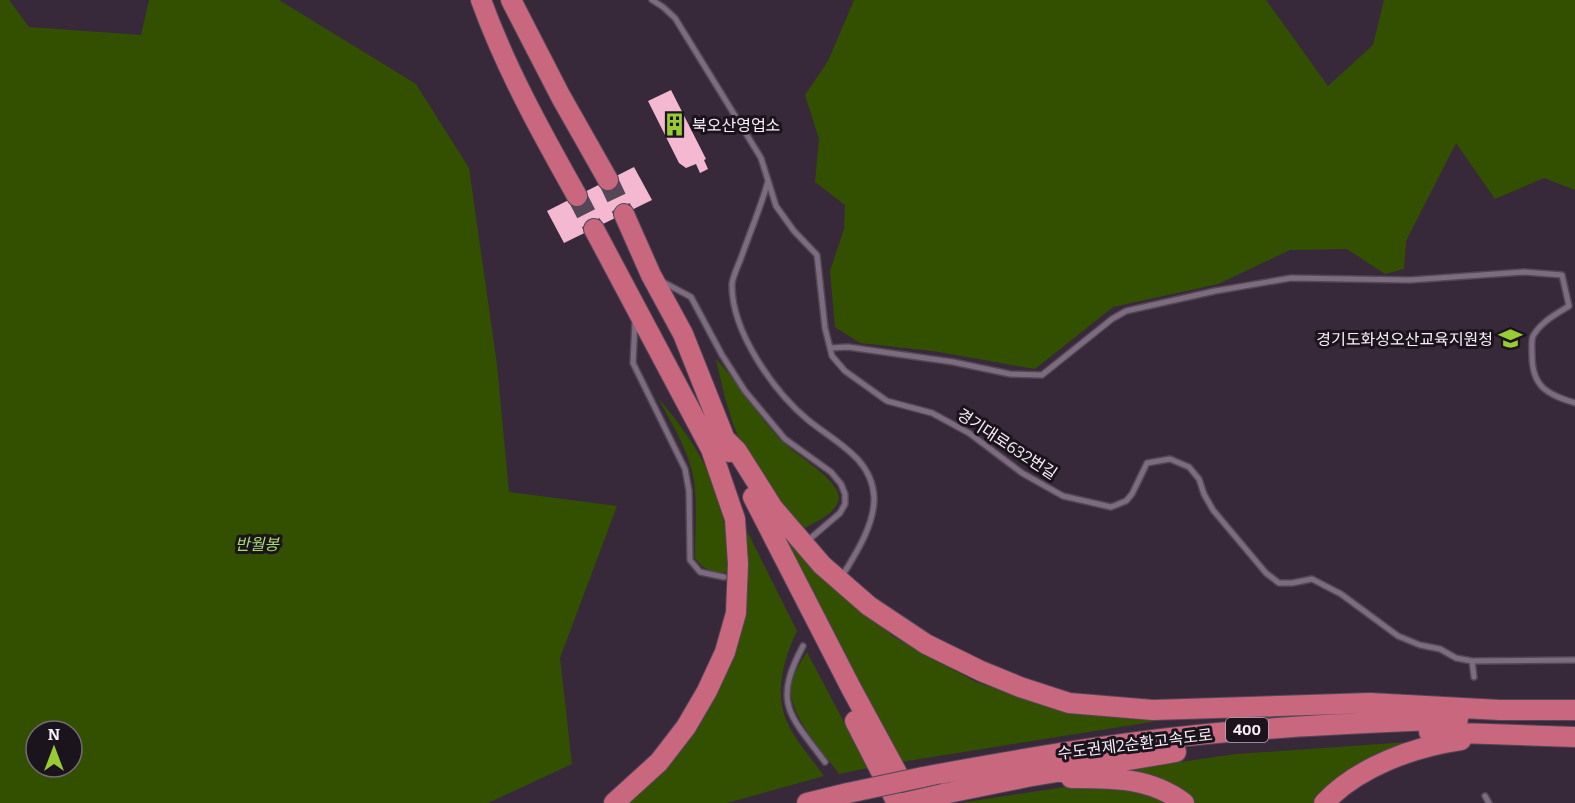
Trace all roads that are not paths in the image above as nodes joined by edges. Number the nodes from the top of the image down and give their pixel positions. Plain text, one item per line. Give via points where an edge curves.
1 (481, 0) edge
2 (512, 0) edge
3 (652, 0) edge
4 (768, 179) junction
5 (608, 180) tunnel mouth
6 (577, 196) tunnel mouth
7 (624, 214) tunnel mouth
8 (594, 229) tunnel mouth
9 (651, 275) junction
10 (637, 308) junction
11 (830, 348) junction
12 (1575, 403) edge
13 (719, 445) junction
14 (812, 537) dead end
15 (844, 573) dead end
16 (724, 578) dead end
17 (803, 646) dead end
18 (1575, 660) edge
19 (1472, 661) junction
20 (1474, 677) dead end
21 (1575, 710) edge
22 (1575, 718) edge
23 (1515, 734) junction
24 (1575, 737) edge
25 (825, 762) dead end
26 (1027, 777) junction
27 (1485, 796) dead end
28 (614, 803) edge
29 (807, 803) edge
30 (897, 803) edge
31 (904, 803) edge
32 (913, 803) edge
33 (1184, 803) edge
34 (1324, 803) edge
35 (1489, 803) edge

1 - 6 highway via 515,82
2 - 5 highway
3 - 4 lane via 675,18 762,158
4 - 11 lane via 776,206 817,255
4 - 15 lane via 732,283 735,304 745,335 766,375 808,420 858,457 869,478 874,497 871,518
7 - 9 highway
8 - 10 highway
9 - 13 highway via 682,334
9 - 14 lane via 691,297 722,355 784,439 831,472 841,484 845,504
10 - 13 highway
10 - 16 lane via 633,363 685,469 690,561 699,572
11 - 12 lane via 848,347 1010,374 1042,375 1126,311 1215,291 1291,278 1410,280 1524,272 1562,275 1569,306 1547,320 1532,338 1532,363 1538,383 1549,395
11 - 19 lane, 경기대로632번길 via 845,371 887,400 932,412 969,433 1022,473 1064,496 1111,507 1132,494 1147,463 1178,461 1199,479 1204,494 1227,527 1266,573 1279,582 1312,579 1341,594 1398,636
13 - 21 highway via 736,451 773,508 822,566 869,606 926,644 981,671 1069,703 1153,710 1370,703
13 - 28 highway via 735,519 738,564 736,613 725,652 686,727 659,762
13 - 30 highway via 719,456
13 - 32 highway via 731,455
17 - 25 lane via 792,665 786,699 792,718
18 - 19 lane
19 - 20 lane
22 - 29 highway, 수도권제2순환고속도로 / 400, bridge via 1470,718 1252,730 1115,745 923,777
23 - 24 highway, 수도권제2순환고속도로 / 400
23 - 26 highway, 수도권제2순환고속도로 / 400 via 1413,731 1290,739 1161,753
23 - 34 highway via 1452,741 1409,752 1360,774
26 - 31 highway, 수도권제2순환고속도로 / 400, bridge
26 - 33 highway via 1121,779 1150,784
27 - 35 lane

